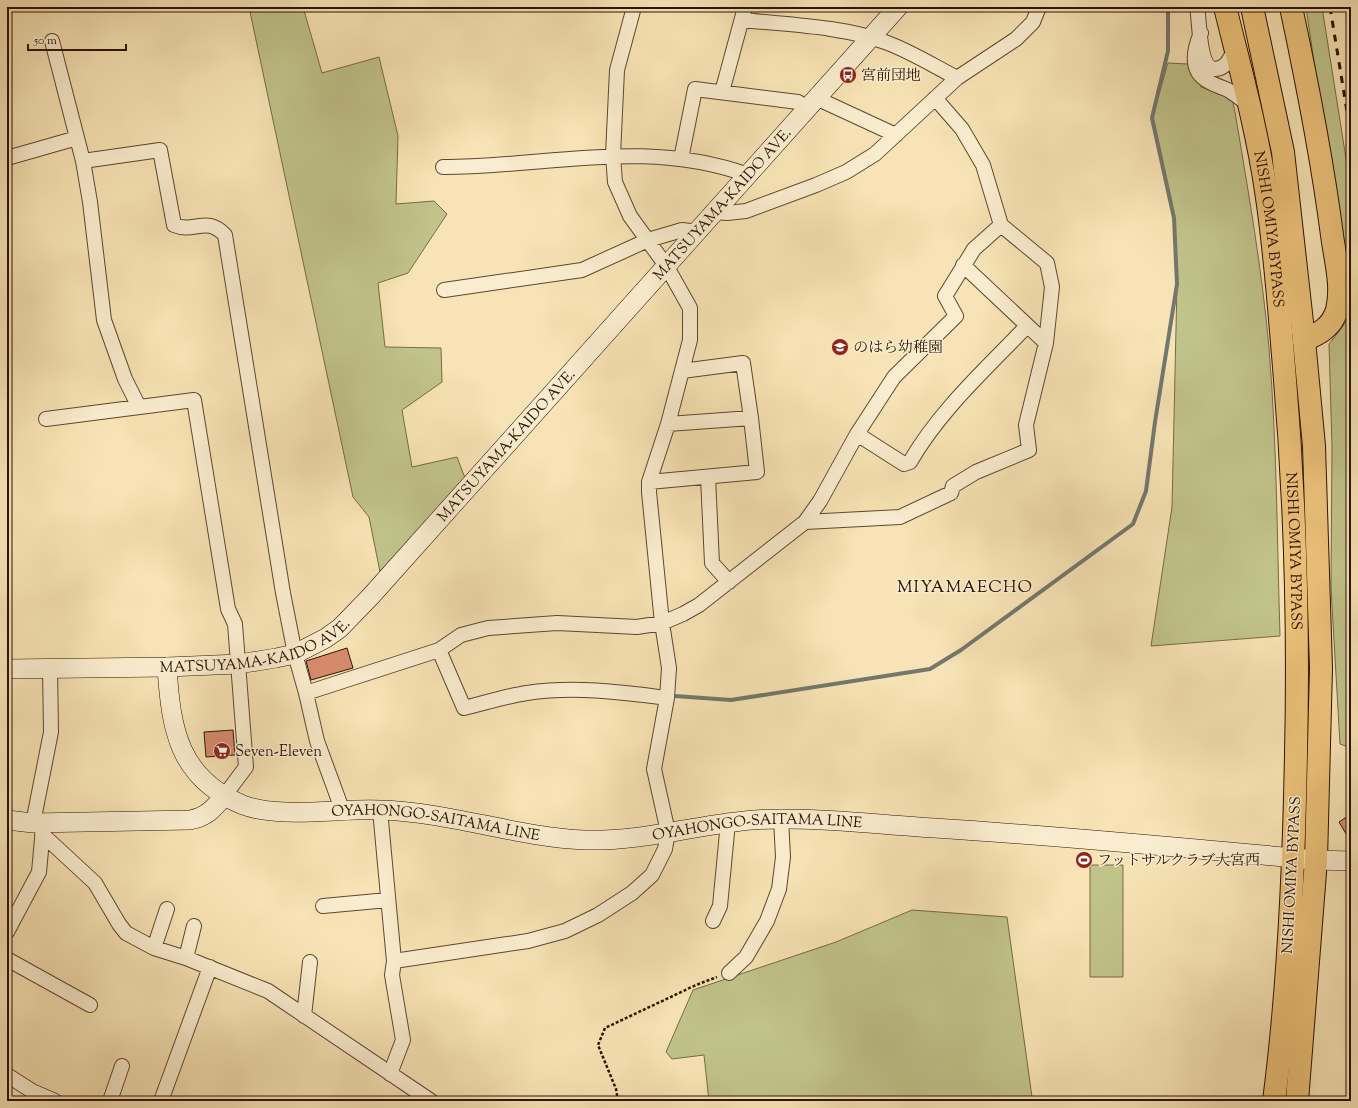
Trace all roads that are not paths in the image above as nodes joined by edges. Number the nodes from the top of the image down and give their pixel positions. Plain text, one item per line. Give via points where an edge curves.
1 (634, 7) edge
2 (898, 7) edge
3 (1039, 7) edge
4 (1197, 7) edge
5 (1225, 7) edge
6 (1252, 7) edge
7 (1291, 7) edge
8 (744, 14) edge
9 (1201, 33) junction
10 (871, 38) junction
11 (52, 41) dead end
12 (1235, 48) junction
13 (957, 78) junction
14 (722, 92) junction
15 (935, 98) junction
16 (812, 103) junction
17 (1249, 105) junction
18 (896, 135) junction
19 (77, 138) junction
20 (613, 155) junction
21 (7, 158) edge
22 (681, 159) junction
23 (83, 161) junction
24 (443, 167) dead end
25 (748, 175) junction
26 (716, 212) junction
27 (1001, 225) junction
28 (699, 232) junction
29 (648, 240) junction
30 (963, 265) junction
31 (667, 267) junction
32 (1339, 285) junction
33 (444, 290) dead end
34 (1301, 315) junction
35 (1027, 326) junction
36 (1304, 340) junction
37 (1046, 343) junction
38 (682, 371) junction
39 (139, 407) junction
40 (751, 418) junction
41 (46, 419) dead end
42 (668, 424) junction
43 (857, 434) junction
44 (708, 477) junction
45 (649, 482) junction
46 (805, 522) junction
47 (729, 582) junction
48 (662, 623) junction
49 (439, 650) junction
50 (295, 654) junction
51 (239, 664) junction
52 (50, 667) junction
53 (167, 667) junction
54 (7, 669) edge
55 (306, 693) junction
56 (667, 698) junction
57 (225, 795) junction
58 (342, 809) junction
59 (380, 810) junction
60 (781, 818) junction
61 (7, 820) edge
62 (728, 822) junction
63 (40, 827) junction
64 (668, 832) junction
65 (1294, 858) junction
66 (1316, 860) junction
67 (1351, 861) edge
68 (388, 900) junction
69 (323, 906) dead end
70 (167, 909) dead end
71 (713, 921) dead end
72 (194, 926) dead end
73 (7, 932) edge
74 (154, 948) junction
75 (186, 958) junction
76 (7, 959) edge
77 (394, 961) junction
78 (310, 962) dead end
79 (210, 967) junction
80 (728, 973) road end
81 (90, 1005) dead end
82 (304, 1016) junction
83 (122, 1066) dead end
84 (390, 1074) junction
85 (7, 1075) edge
86 (55, 1101) edge
87 (110, 1101) edge
88 (161, 1101) edge
89 (431, 1101) edge
90 (1274, 1101) edge
91 (1297, 1101) edge

1 - 20 street via 616,70
2 - 10 main road, MATSUYAMA-KAIDO AVE.
3 - 13 street via 1033,22 1016,39
4 - 9 street
5 - 12 highway, NISHI OMIYA BYPASS
6 - 34 highway, NISHI OMIYA BYPASS via 1283,152
7 - 32 highway via 1326,186
8 - 10 street via 851,32
8 - 14 street
9 - 12 street via 1203,57 1210,68 1223,67
9 - 17 street via 1194,57 1197,70 1206,80 1229,91
10 - 13 street via 893,46
10 - 16 main road, MATSUYAMA-KAIDO AVE.
11 - 19 street
12 - 17 highway, NISHI OMIYA BYPASS
13 - 15 street
14 - 16 street
14 - 22 street via 695,89
15 - 18 street
15 - 27 street via 962,129 983,166
16 - 18 street
16 - 25 main road, MATSUYAMA-KAIDO AVE.
17 - 65 highway, NISHI OMIYA BYPASS via 1267,197 1290,432 1298,658
18 - 26 street via 875,154 846,172 816,185 746,211 727,214
19 - 21 street
19 - 23 street
20 - 22 street
20 - 24 street
20 - 29 street via 615,182 630,216
22 - 25 street
23 - 39 street via 104,320
23 - 50 street via 160,150 174,225 182,229 206,225 217,227 225,235 280,577
25 - 26 main road, MATSUYAMA-KAIDO AVE.
26 - 28 main road, MATSUYAMA-KAIDO AVE.
27 - 30 street via 974,249
27 - 37 street via 1047,263 1052,287
28 - 29 street via 682,230
28 - 31 main road, MATSUYAMA-KAIDO AVE.
29 - 31 street
29 - 33 street via 582,270
30 - 35 street
30 - 43 street via 945,296 956,316 894,377
31 - 38 street via 690,308 690,340
31 - 50 main road, MATSUYAMA-KAIDO AVE. via 355,613 326,638
32 - 34 highway via 1325,321 1314,323
32 - 36 highway via 1337,311 1329,326
34 - 36 highway, NISHI OMIYA BYPASS
35 - 37 street
35 - 43 street via 954,402 922,441 910,462 904,464
36 - 66 highway, NISHI OMIYA BYPASS via 1314,446 1321,668
37 - 46 street via 1026,425 1029,450 976,472 953,486 951,494 900,517
38 - 40 street via 743,363
38 - 42 street
39 - 41 street
39 - 51 street via 194,400 228,609 235,624
40 - 42 street
40 - 44 street via 758,472
42 - 45 street
43 - 46 street via 820,501
44 - 45 street
44 - 47 street via 712,563
45 - 48 street
46 - 47 street
47 - 48 street via 689,611
48 - 49 street via 637,627 557,623 488,628 461,635
48 - 56 street via 669,668
49 - 55 street
49 - 56 street via 464,708 526,693 565,690 603,690
50 - 51 main road, MATSUYAMA-KAIDO AVE.
50 - 55 street
51 - 53 main road, MATSUYAMA-KAIDO AVE.
51 - 57 street via 246,766
52 - 53 main road, MATSUYAMA-KAIDO AVE.
52 - 54 main road, MATSUYAMA-KAIDO AVE.
52 - 63 street via 51,732
53 - 57 main road, OYAHONGO-SAITAMA LINE via 176,737 188,762 204,779
55 - 58 street via 317,741
56 - 64 street via 654,769
57 - 58 main road, OYAHONGO-SAITAMA LINE via 246,806 269,811
57 - 63 main road via 210,812 201,818 190,820
58 - 59 main road, OYAHONGO-SAITAMA LINE
59 - 64 main road, OYAHONGO-SAITAMA LINE via 413,811 562,839 617,840
59 - 68 street
60 - 62 main road, OYAHONGO-SAITAMA LINE
60 - 65 main road, OYAHONGO-SAITAMA LINE via 964,830
60 - 80 street via 783,857 779,889 767,921 746,957
61 - 63 main road
62 - 64 main road, OYAHONGO-SAITAMA LINE
62 - 71 street via 720,906
63 - 73 street via 39,872
63 - 74 street via 95,883 126,933
64 - 77 street via 665,849 652,875 632,893 598,915 565,931 528,941
65 - 66 main road, OYAHONGO-SAITAMA LINE
65 - 90 highway, NISHI OMIYA BYPASS via 1280,1055
66 - 67 main road, OYAHONGO-SAITAMA LINE
66 - 91 highway, NISHI OMIYA BYPASS
68 - 69 street
68 - 77 street
70 - 74 street
72 - 75 street
74 - 75 street
75 - 79 street
76 - 81 street
77 - 84 street via 392,975 403,1040
78 - 82 street
79 - 82 street via 268,991
79 - 88 street
82 - 84 street
83 - 87 street
84 - 89 street
85 - 86 street via 32,1091

